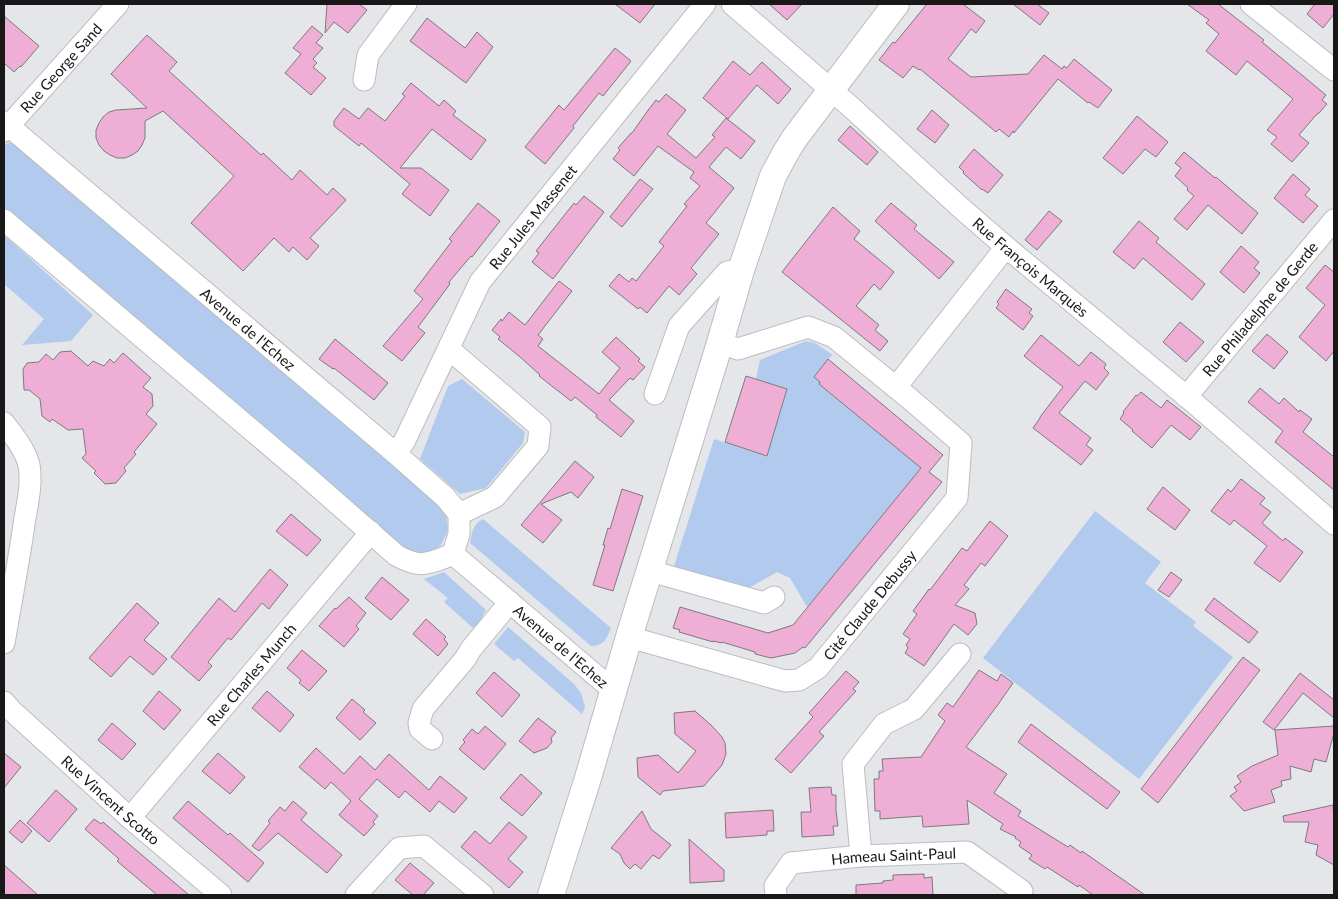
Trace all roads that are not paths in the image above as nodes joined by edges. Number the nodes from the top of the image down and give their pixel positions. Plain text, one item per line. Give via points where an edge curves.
1 (118, 4) edge
2 (406, 4) edge
3 (705, 4) edge
4 (732, 4) edge
5 (896, 4) edge
6 (1251, 4) edge
7 (1334, 70) edge
8 (364, 80) dead end
9 (831, 89) junction
10 (5, 126) edge
11 (4, 220) edge
12 (1334, 220) edge
13 (1006, 247) junction
14 (742, 270) junction
15 (720, 343) junction
16 (449, 349) junction
17 (896, 387) junction
18 (655, 394) dead end
19 (1186, 397) junction
20 (4, 423) edge
21 (395, 453) junction
22 (459, 514) junction
23 (1334, 524) edge
24 (371, 532) junction
25 (453, 554) junction
26 (650, 571) junction
27 (774, 597) dead end
28 (510, 602) junction
29 (629, 637) junction
30 (4, 643) edge
31 (960, 654) dead end
32 (614, 691) junction
33 (4, 702) edge
34 (432, 739) dead end
35 (130, 818) junction
36 (860, 856) junction
37 (1022, 891) dead end
38 (221, 895) edge
39 (356, 895) edge
40 (483, 895) edge
41 (551, 895) edge
42 (776, 895) edge

1 - 10 street, Rue George Sand
2 - 8 street via 368,55
3 - 16 street, Rue Jules Massenet via 480,282
4 - 9 street, Rue François Marquès
5 - 9 main road
6 - 7 street
9 - 13 street, Rue François Marquès
9 - 14 main road via 779,164
10 - 21 street, Avenue de l'Echez
11 - 24 street
12 - 19 street, Rue Philadelphe de Gerde
13 - 17 street
13 - 19 street, Rue François Marquès
14 - 15 main road
14 - 18 street via 727,272 679,326
15 - 17 street, Cité Claude Debussy via 738,349 808,327 834,337
15 - 26 main road
16 - 21 street, Rue Jules Massenet via 404,442
16 - 22 street via 540,427 538,446 495,496
17 - 29 street, Cité Claude Debussy via 961,443 957,498 818,668 799,680 785,681
19 - 23 street, Rue François Marquès
20 - 30 street via 26,455 31,481
21 - 22 street, Avenue de l'Echez via 445,497
22 - 25 street via 459,534
24 - 25 street via 408,562 420,564
24 - 35 street, Rue Charles Munch
25 - 28 street, Avenue de l'Echez
26 - 27 street via 764,603
26 - 29 main road
28 - 32 street, Avenue de l'Echez
28 - 34 street, Avenue de l'Echez via 423,709 420,728
29 - 32 main road
31 - 36 street via 914,709 884,724 853,764
32 - 41 main road
33 - 35 street, Rue Vincent Scotto
35 - 38 street, Rue Vincent Scotto
36 - 37 street, Hameau Saint-Paul via 967,852
36 - 42 street, Hameau Saint-Paul via 790,863 775,886
39 - 40 street via 399,848 424,846

